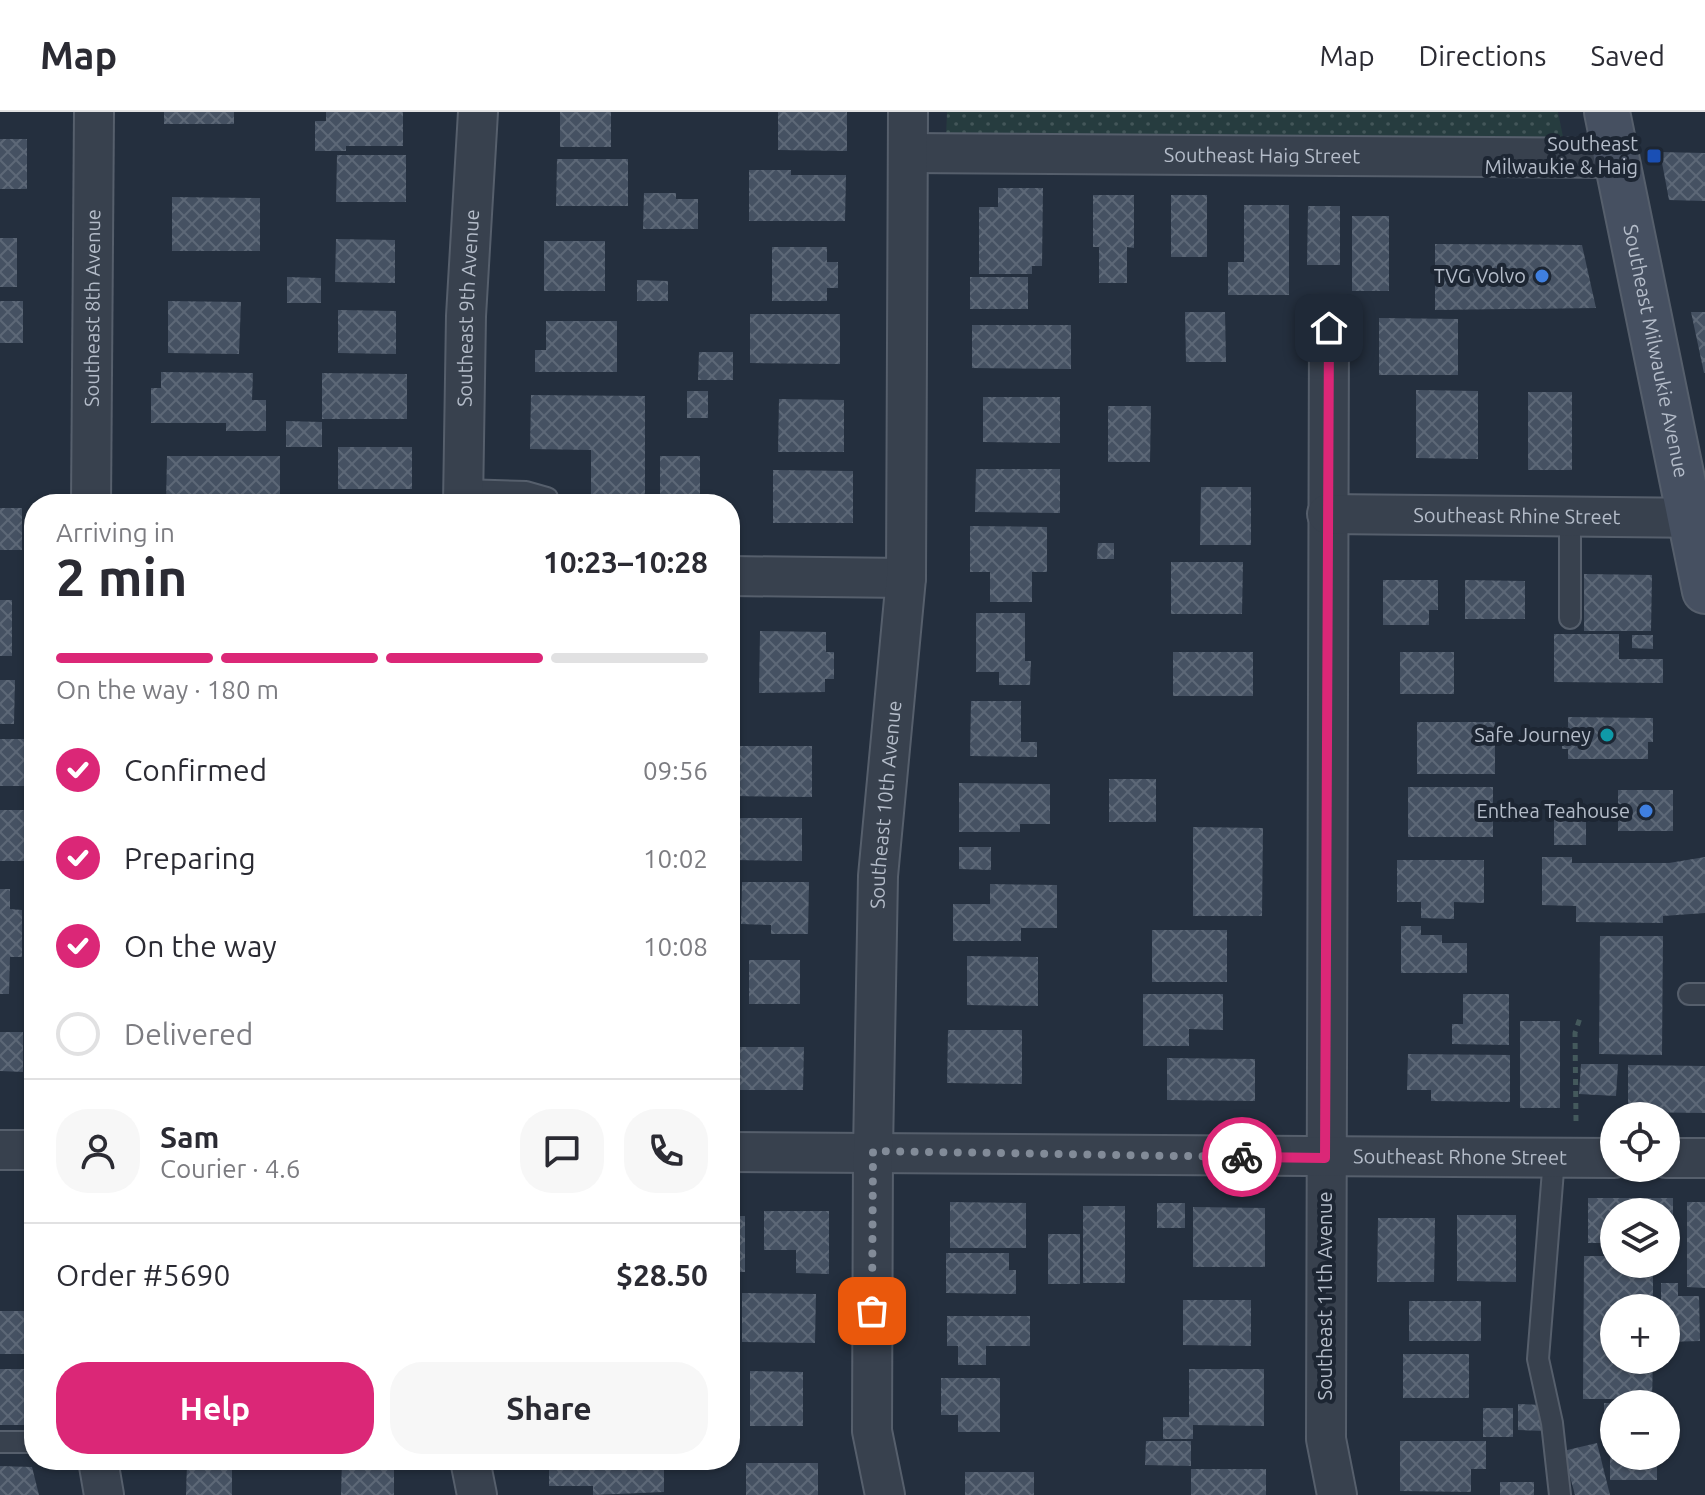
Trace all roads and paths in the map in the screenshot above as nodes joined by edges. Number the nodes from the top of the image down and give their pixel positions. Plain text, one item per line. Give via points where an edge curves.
1 (94, 112) edge
2 (478, 112) edge
3 (908, 112) edge
4 (1607, 112) edge
5 (908, 153) junction
6 (1616, 158) junction
7 (1329, 328) dead end
8 (91, 494) edge
9 (463, 494) edge
10 (501, 494) edge
11 (533, 494) edge
12 (1327, 514) junction
13 (1570, 517) junction
14 (1698, 518) edge
15 (740, 576) edge
16 (906, 578) junction
17 (1705, 591) edge
18 (1570, 618) dead end
19 (1581, 1015) dead end
20 (0, 1150) edge
21 (24, 1150) edge
22 (873, 1151) junction
23 (740, 1152) edge
24 (1325, 1158) junction
25 (1565, 1158) junction
26 (1600, 1158) edge
27 (1680, 1158) edge
28 (1705, 1158) edge
29 (0, 1442) edge
30 (24, 1442) edge
31 (100, 1470) edge
32 (472, 1470) edge
33 (104, 1495) edge
34 (477, 1495) edge
35 (885, 1495) edge
36 (1337, 1495) edge
37 (1560, 1495) edge

1 - 8 street, Southeast 8th Avenue
2 - 9 street, Southeast 9th Avenue via 466,316
3 - 5 street, Southeast 10th Avenue
4 - 6 main road, Southeast Milwaukie Avenue
5 - 6 street, Southeast Haig Street
5 - 16 street, Southeast 10th Avenue
6 - 14 main road, Southeast Milwaukie Avenue
7 - 12 street, Southeast 11th Avenue
10 - 11 lane
12 - 13 street, Southeast Rhine Street
12 - 24 street, Southeast 11th Avenue
13 - 14 street, Southeast Rhine Street
13 - 18 lane
14 - 17 main road, Southeast Milwaukie Avenue
15 - 16 street
16 - 22 street, Southeast 10th Avenue via 878,876
19 - 25 path
20 - 21 street
22 - 23 street, Southeast Rhone Street
22 - 24 street, Southeast Rhone Street
22 - 35 street, Southeast 10th Avenue via 872,1431
24 - 25 street, Southeast Rhone Street
24 - 36 street, Southeast 11th Avenue via 1326,1439
25 - 26 street, Southeast Rhone Street
25 - 37 lane via 1538,1359
27 - 28 street
29 - 30 lane
31 - 33 street
32 - 34 street

